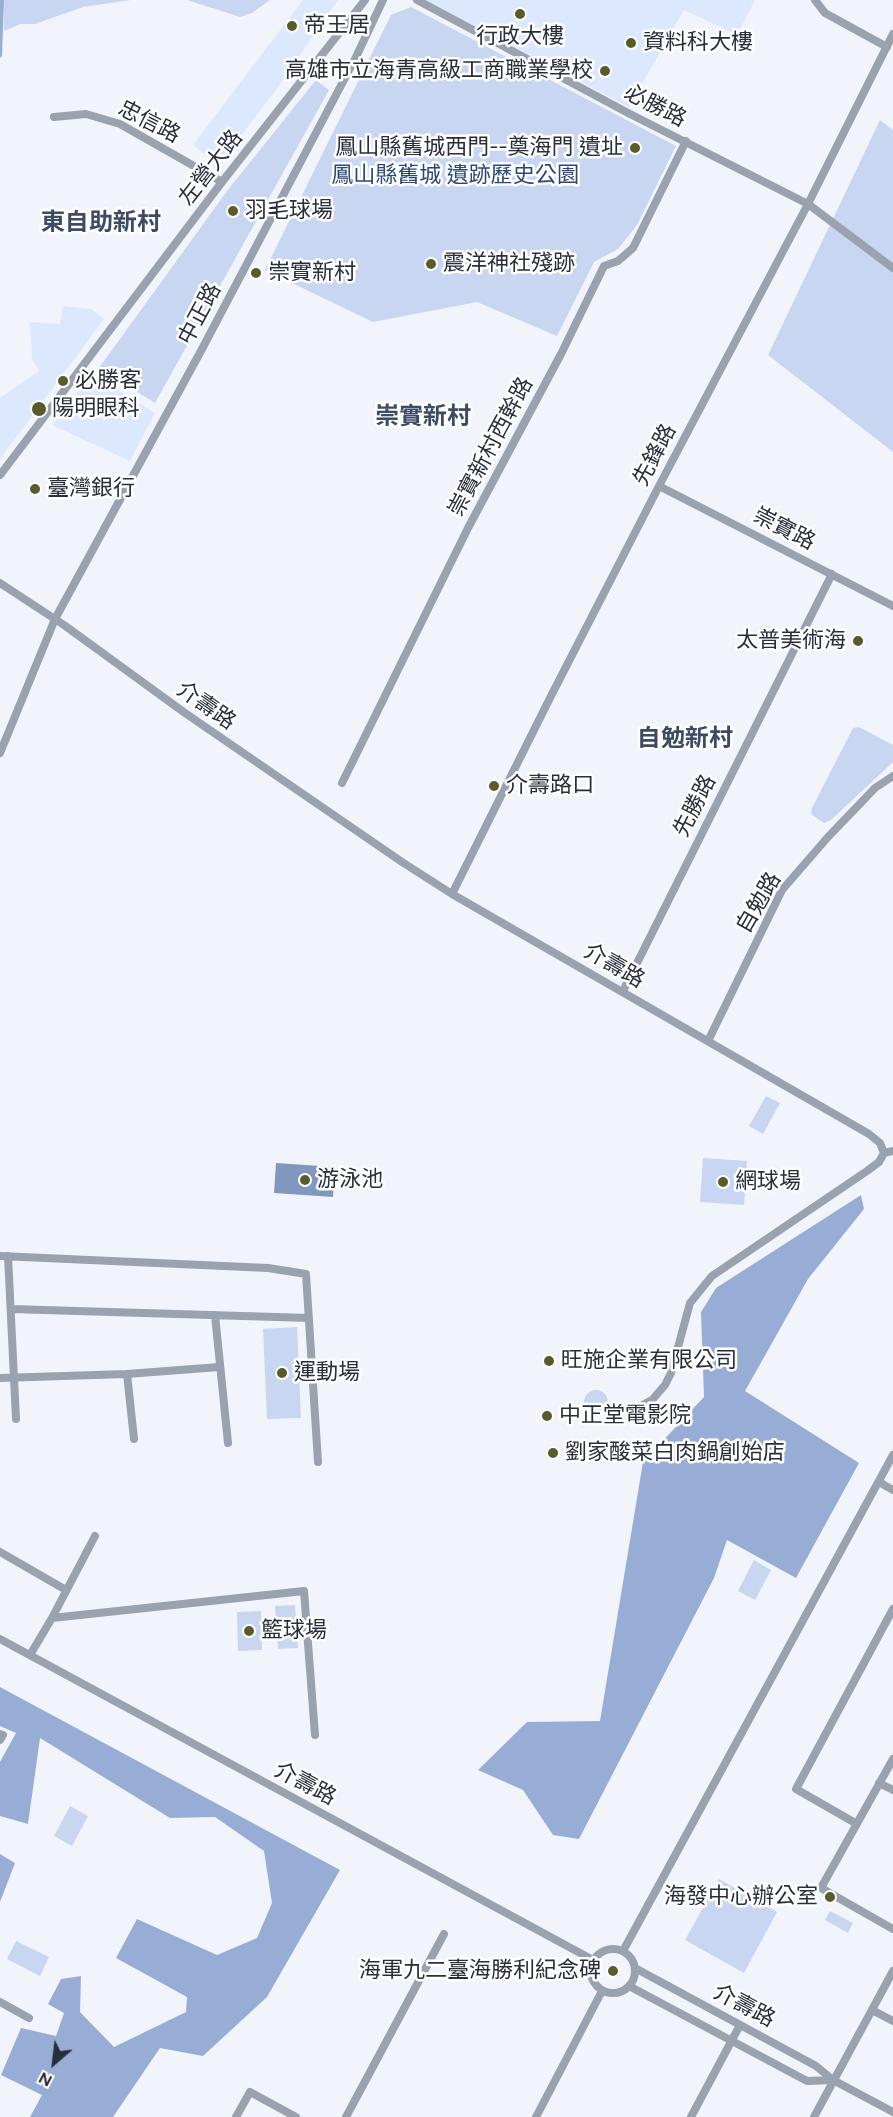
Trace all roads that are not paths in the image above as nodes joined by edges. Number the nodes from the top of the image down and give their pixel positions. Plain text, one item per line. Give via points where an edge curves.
1 (365, 0) edge
2 (383, 0) edge
3 (417, 0) edge
4 (815, 0) edge
5 (893, 34) edge
6 (887, 47) junction
7 (54, 117) dead end
8 (686, 141) junction
9 (222, 182) junction
10 (812, 206) junction
11 (893, 268) edge
12 (0, 475) edge
13 (659, 486) junction
14 (832, 574) junction
15 (0, 583) edge
16 (893, 606) edge
17 (55, 619) junction
18 (0, 753) edge
19 (893, 776) edge
20 (342, 783) dead end
21 (452, 894) junction
22 (623, 991) junction
23 (708, 1041) junction
24 (888, 1152) edge
25 (4, 1256) edge
26 (11, 1309) junction
27 (215, 1315) junction
28 (309, 1318) junction
29 (219, 1366) junction
30 (128, 1374) junction
31 (14, 1377) junction
32 (0, 1378) edge
33 (612, 1408) dead end
34 (16, 1419) dead end
35 (134, 1439) dead end
36 (228, 1443) dead end
37 (893, 1455) edge
38 (318, 1462) dead end
39 (879, 1482) junction
40 (893, 1490) edge
41 (95, 1536) dead end
42 (0, 1552) edge
43 (66, 1590) junction
44 (893, 1609) edge
45 (52, 1618) junction
46 (0, 1639) edge
47 (30, 1655) junction
48 (0, 1734) edge
49 (315, 1735) dead end
50 (0, 1740) edge
51 (893, 1759) edge
52 (879, 1783) junction
53 (893, 1791) edge
54 (857, 1824) junction
55 (893, 1929) edge
56 (444, 1934) dead end
57 (623, 1951) junction
58 (593, 1960) junction
59 (635, 1968) junction
60 (893, 1971) edge
61 (629, 1986) junction
62 (603, 1991) junction
63 (0, 2002) edge
64 (872, 2010) junction
65 (29, 2018) dead end
66 (893, 2021) edge
67 (740, 2025) junction
68 (732, 2040) junction
69 (833, 2080) junction
70 (893, 2112) edge
71 (236, 2117) edge
72 (296, 2117) edge
73 (346, 2117) edge
74 (536, 2117) edge
75 (691, 2117) edge
76 (813, 2117) edge

1 - 9 street, 左營大路
2 - 17 street, 中正路 via 208,339
3 - 8 street, 必勝路
4 - 6 street via 825,13
5 - 6 street, 先鋒路
6 - 10 street, 先鋒路
7 - 9 street, 忠信路 via 86,114 120,124
8 - 10 street, 必勝路
8 - 20 street, 崇實新村西幹路 via 633,248 618,261 604,266
9 - 12 street, 左營大路
10 - 11 street, 必勝路
10 - 13 street, 先鋒路
13 - 14 street, 崇實路
13 - 21 street, 先鋒路
14 - 16 street, 崇實路
14 - 22 street, 先勝路
15 - 17 street, 介壽路
17 - 18 street, 中正路
17 - 21 street, 介壽路 via 185,713
19 - 23 street, 自勉路 via 875,788 782,890
21 - 22 street, 介壽路
22 - 23 street, 介壽路
23 - 24 street, 介壽路 via 869,1134
24 - 33 street, 介壽路 via 867,1171 712,1275 690,1303 665,1385 652,1400 637,1408
25 - 26 street
25 - 28 street via 268,1268 306,1274
26 - 27 street
26 - 31 street
27 - 28 street
27 - 29 street
28 - 38 street
29 - 30 street
29 - 36 street
30 - 31 street
30 - 35 street
31 - 32 street
31 - 34 street
37 - 39 street
39 - 40 street
39 - 57 street
41 - 43 street
42 - 43 street
43 - 45 street
44 - 54 street via 796,1789
45 - 47 street
45 - 49 street via 304,1591
46 - 47 street, 介壽路
47 - 58 street, 介壽路
48 - 50 street
51 - 52 street
52 - 53 street
52 - 54 street
54 - 55 street via 820,1888
56 - 73 street
57 - 58 street via 603,1951
57 - 59 street
58 - 62 street via 591,1974
59 - 61 street
59 - 67 street, 介壽路
60 - 64 street
61 - 62 street via 617,1993
61 - 68 street, 介壽路
62 - 74 street
63 - 65 street
64 - 66 street
64 - 69 street
67 - 68 street
67 - 69 street, 介壽路 via 816,2066
68 - 69 street, 介壽路 via 807,2081
68 - 75 street
69 - 70 street, 介壽路
69 - 76 street
71 - 72 street via 249,2092

